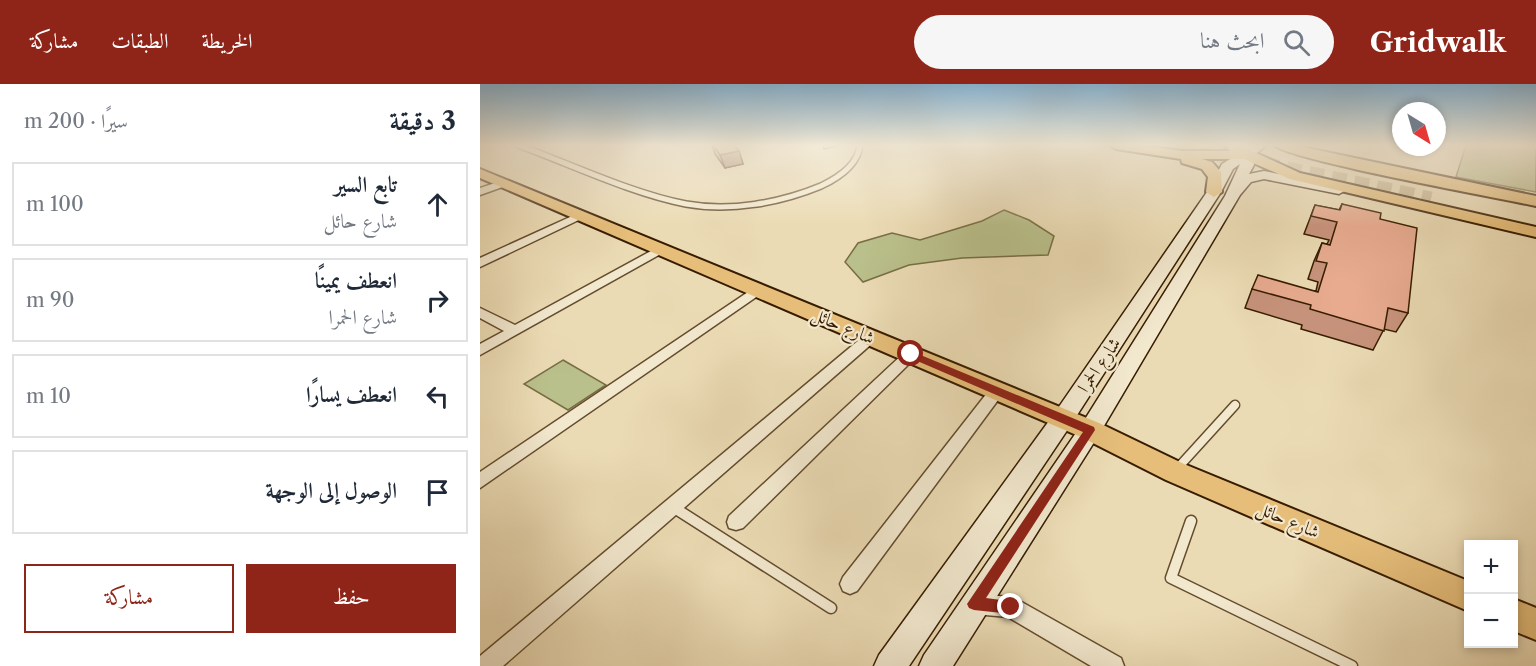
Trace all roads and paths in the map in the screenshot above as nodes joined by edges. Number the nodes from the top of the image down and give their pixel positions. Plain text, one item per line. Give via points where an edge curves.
1 (592, 172) edge
2 (842, 172) edge
3 (1215, 172) edge
4 (1241, 172) edge
5 (1289, 172) edge
6 (1314, 172) edge
7 (1370, 172) edge
8 (1378, 172) edge
9 (480, 173) edge
10 (504, 183) junction
11 (480, 192) edge
12 (1223, 194) junction
13 (1433, 195) junction
14 (1536, 201) edge
15 (1536, 212) edge
16 (581, 215) junction
17 (1536, 222) edge
18 (1536, 232) edge
19 (662, 249) junction
20 (480, 262) edge
21 (757, 290) junction
22 (480, 312) edge
23 (515, 331) junction
24 (870, 338) junction
25 (480, 350) edge
26 (911, 354) junction
27 (996, 392) junction
28 (1235, 405) dead end
29 (1075, 425) junction
30 (1175, 472) junction
31 (480, 482) edge
32 (671, 506) junction
33 (1191, 521) dead end
34 (736, 522) dead end
35 (850, 584) dead end
36 (1464, 594) edge
37 (974, 604) junction
38 (831, 608) dead end
39 (1518, 617) edge
40 (1536, 624) edge
41 (486, 666) edge
42 (890, 666) edge
43 (935, 666) edge
44 (1113, 666) edge
45 (1352, 666) edge

1 - 2 lane via 660,197 694,205 732,206 790,197 816,188
3 - 12 main road
4 - 12 main road, شارع الحمرا
5 - 13 main road
6 - 13 main road via 1330,182 1382,194
7 - 13 main road
8 - 13 main road
9 - 10 main road, شارع حائل
10 - 11 street
10 - 16 main road, شارع حائل
12 - 13 main road via 1246,179 1264,176
12 - 29 main road, شارع الحمرا
12 - 29 main road, شارع الحمرا
13 - 14 main road
13 - 15 main road
13 - 17 main road
13 - 18 main road
16 - 19 main road, شارع حائل
16 - 20 street
19 - 21 main road, شارع حائل
19 - 23 street
21 - 24 main road, شارع حائل
21 - 31 street
22 - 23 street
23 - 25 street
24 - 26 main road, شارع حائل
24 - 32 street
26 - 27 main road, شارع حائل
26 - 34 street
27 - 29 main road, شارع حائل
27 - 35 street
28 - 30 lane
29 - 30 main road, شارع حائل
29 - 37 main road, شارع الحمرا
29 - 42 main road, شارع الحمرا
30 - 36 main road, شارع حائل
32 - 38 lane
32 - 41 street
33 - 45 lane via 1171,578
37 - 43 main road, شارع الحمرا
37 - 44 street via 1011,607
39 - 40 main road

